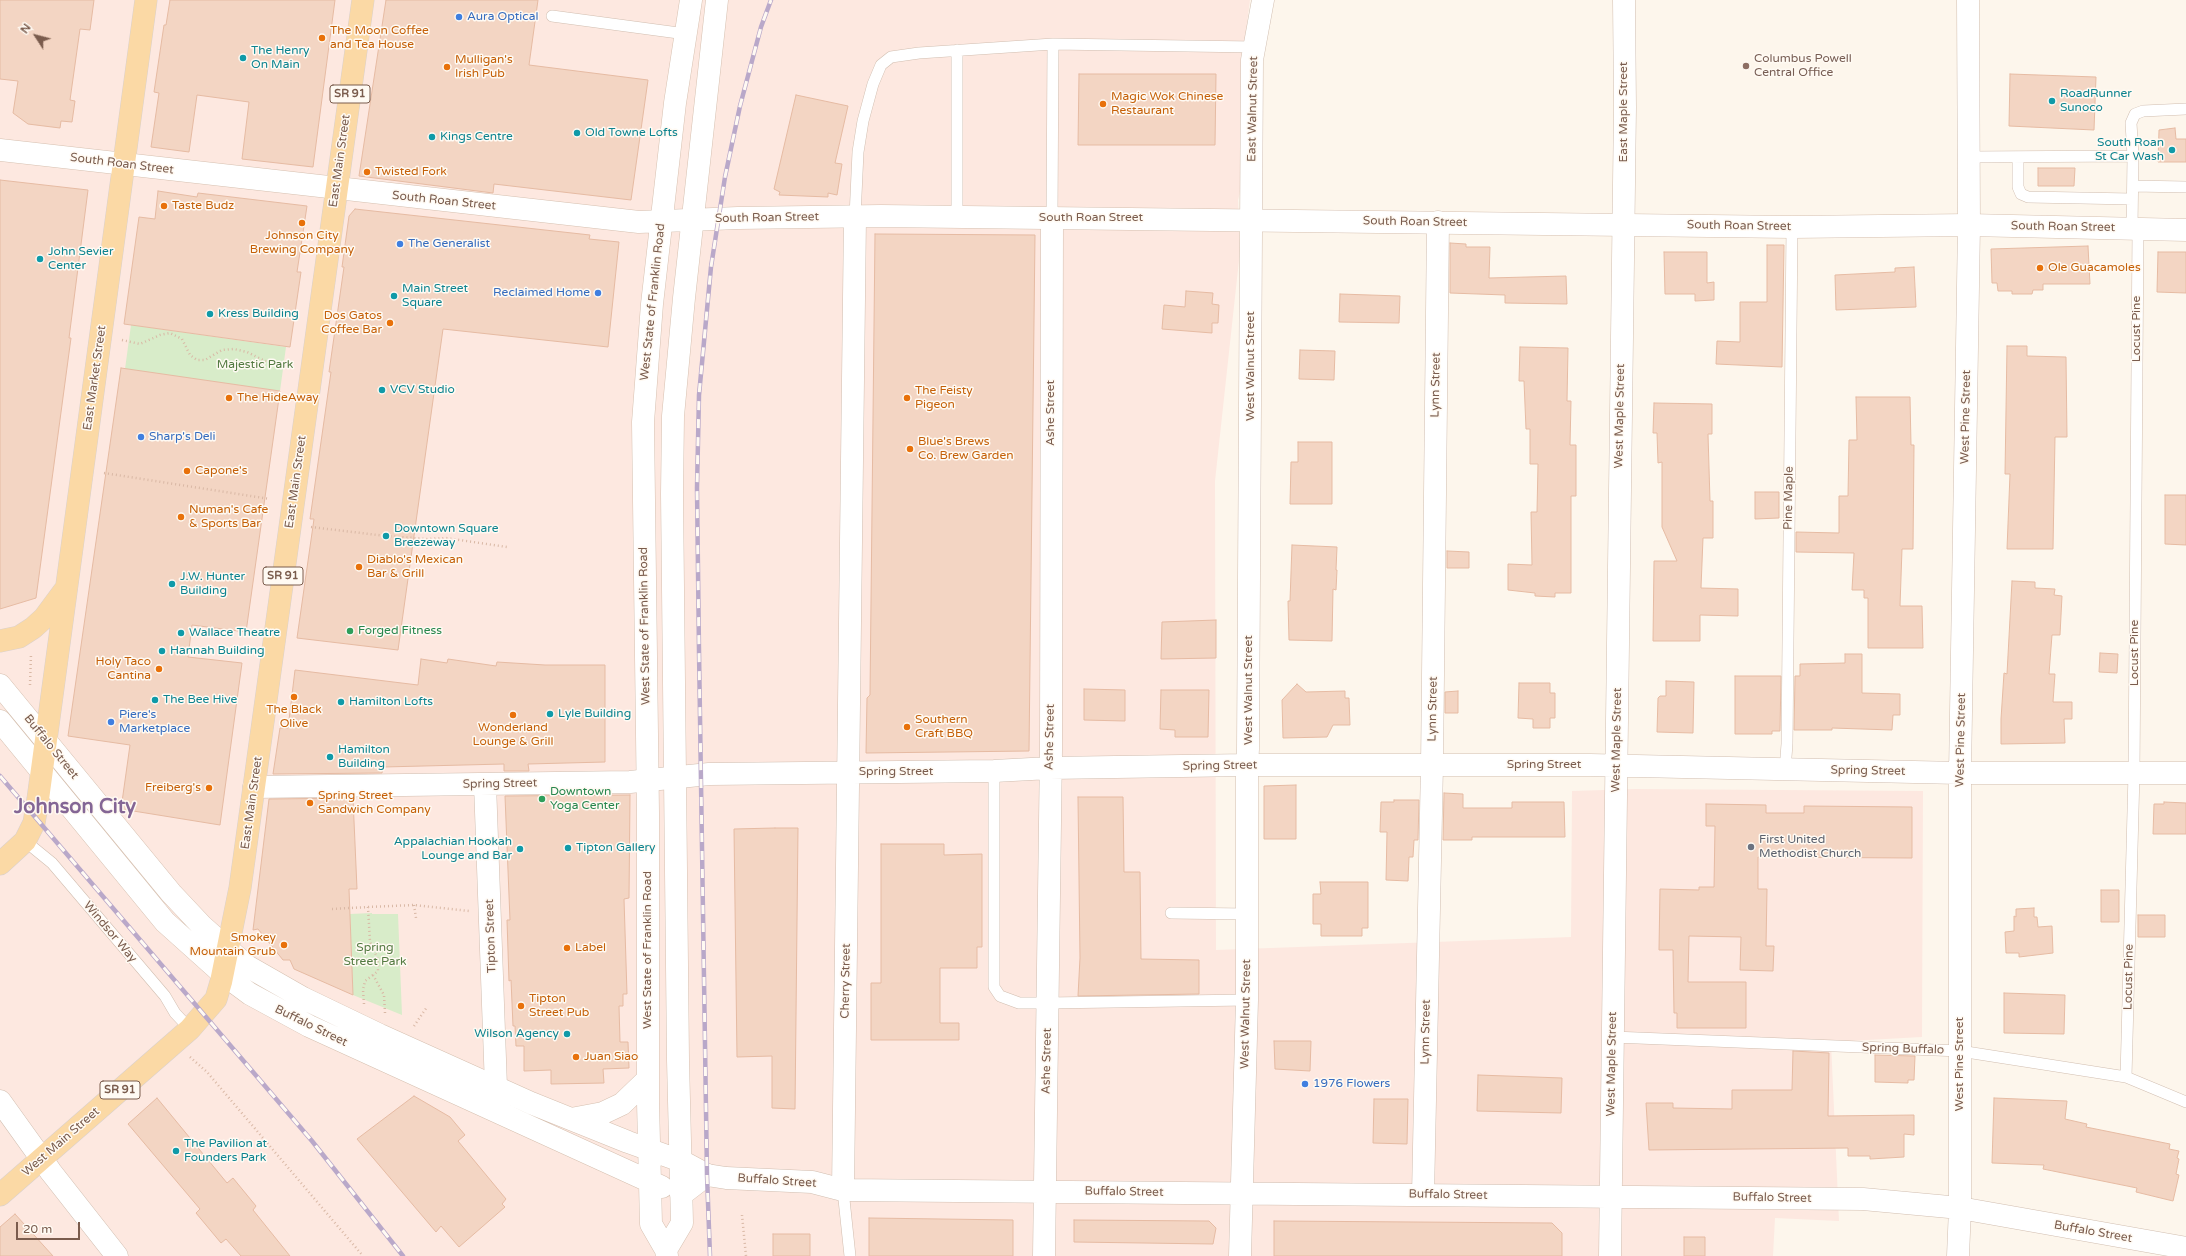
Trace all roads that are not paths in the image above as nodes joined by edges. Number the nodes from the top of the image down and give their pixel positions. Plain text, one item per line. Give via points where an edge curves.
1 (146, 0) edge
2 (363, 0) edge
3 (691, 0) edge
4 (717, 0) edge
5 (1263, 0) edge
6 (1624, 0) edge
7 (1968, 0) edge
8 (552, 16) dead end
9 (686, 34) junction
10 (1053, 44) junction
11 (1254, 47) junction
12 (957, 50) junction
13 (2186, 109) edge
14 (0, 150) edge
15 (2133, 156) junction
16 (1968, 157) junction
17 (2018, 157) junction
18 (124, 164) junction
19 (2133, 186) junction
20 (2186, 187) edge
21 (337, 189) junction
22 (2132, 199) junction
23 (855, 217) junction
24 (957, 218) junction
25 (1052, 218) junction
26 (1251, 219) junction
27 (693, 220) junction
28 (662, 221) junction
29 (1438, 222) junction
30 (1622, 225) junction
31 (1968, 225) junction
32 (1792, 226) junction
33 (2135, 229) junction
34 (2186, 230) edge
35 (66, 588) junction
36 (0, 642) edge
37 (0, 685) edge
38 (0, 721) edge
39 (43, 756) junction
40 (1246, 765) junction
41 (1432, 765) junction
42 (1617, 767) junction
43 (1050, 768) junction
44 (1785, 770) junction
45 (994, 771) junction
46 (849, 772) junction
47 (1960, 773) junction
48 (2134, 773) junction
49 (2186, 773) edge
50 (662, 779) junction
51 (485, 784) junction
52 (254, 787) junction
53 (25, 841) junction
54 (0, 864) edge
55 (1171, 913) dead end
56 (1247, 914) junction
57 (226, 963) junction
58 (1247, 1000) junction
59 (1048, 1003) junction
60 (190, 1028) junction
61 (1613, 1037) junction
62 (1960, 1052) junction
63 (2126, 1077) junction
64 (648, 1079) junction
65 (496, 1087) junction
66 (0, 1101) edge
67 (2186, 1102) edge
68 (571, 1119) junction
69 (649, 1151) junction
70 (42, 1158) junction
71 (681, 1161) junction
72 (707, 1174) junction
73 (650, 1183) junction
74 (843, 1190) junction
75 (1044, 1191) junction
76 (1242, 1193) junction
77 (0, 1195) edge
78 (681, 1195) junction
79 (1423, 1195) junction
80 (1609, 1196) junction
81 (1960, 1208) junction
82 (2186, 1248) edge
83 (666, 1253) edge
84 (117, 1256) edge
85 (850, 1256) edge
86 (1044, 1256) edge
87 (1240, 1256) edge
88 (1610, 1256) edge
89 (1958, 1256) edge

1 - 18 main road, East Market Street
2 - 21 main road, East Main Street / SR 91
3 - 9 street, West State of Franklin Road
4 - 27 street, West State of Franklin Road
5 - 11 street, East Walnut Street
6 - 30 street, East Maple Street
7 - 16 street, West Pine Street
8 - 9 lane
9 - 28 street, West State of Franklin Road via 675,103
10 - 11 lane
10 - 12 lane
10 - 25 lane
11 - 26 street, East Walnut Street
12 - 23 lane via 891,57 881,65 863,121 858,152
12 - 24 lane
13 - 15 lane, Locust Pine via 2143,111 2135,114 2131,123
14 - 18 street, South Roan Street
15 - 17 lane
15 - 19 lane, Locust Pine
16 - 17 lane
16 - 31 street, West Pine Street
17 - 22 lane via 2018,187 2021,194 2028,198
18 - 21 street, South Roan Street
18 - 35 main road, East Market Street
19 - 20 lane
19 - 22 lane, Locust Pine
21 - 28 street, South Roan Street via 631,222
21 - 52 main road, East Main Street / SR 91
22 - 33 lane, Locust Pine
23 - 24 street, South Roan Street
23 - 27 street, South Roan Street
23 - 46 street, Cherry Street
24 - 25 street, South Roan Street
25 - 26 street, South Roan Street
25 - 43 street, Ashe Street
26 - 29 street, South Roan Street
26 - 40 street, West Walnut Street
27 - 28 street, South Roan Street
27 - 50 street, West State of Franklin Road via 673,416
28 - 50 street, West State of Franklin Road via 648,342 643,422
29 - 30 street, South Roan Street
29 - 41 street, Lynn Street
30 - 32 street, South Roan Street
30 - 42 street, West Maple Street
31 - 32 street, South Roan Street
31 - 33 street, South Roan Street
31 - 47 street, West Pine Street
32 - 44 lane, Pine Maple
33 - 34 street, South Roan Street
33 - 48 lane, Locust Pine
35 - 36 main road via 44,618 33,628 19,637
35 - 39 main road, East Market Street
37 - 39 street, Buffalo Street
38 - 39 street, Buffalo Street
39 - 53 main road, East Market Street via 34,823
39 - 57 street, Buffalo Street via 202,926
39 - 57 street, Buffalo Street via 165,922
40 - 41 street, Spring Street
40 - 43 street, Spring Street
40 - 56 street, West Walnut Street
41 - 42 street, Spring Street
41 - 79 street, Lynn Street
42 - 44 street, Spring Street
42 - 61 street, West Maple Street
43 - 45 street, Spring Street
43 - 59 street, Ashe Street
44 - 47 street, Spring Street
45 - 46 street, Spring Street
45 - 59 lane via 994,987 1000,996 1019,1002
46 - 50 street, Spring Street via 709,774
46 - 74 street, Cherry Street
47 - 48 street, Spring Street
47 - 62 street, West Pine Street
48 - 49 street, Spring Street
48 - 63 lane, Locust Pine
50 - 51 street, Spring Street
50 - 64 street, West State of Franklin Road
50 - 71 street, West State of Franklin Road
51 - 52 street, Spring Street
51 - 65 street, Tipton Street
52 - 57 main road, East Main Street / SR 91
53 - 54 main road
53 - 60 lane, Windsor Way via 52,863
55 - 56 lane
56 - 58 street, West Walnut Street
57 - 60 main road, West Main Street / SR 91 via 216,999
57 - 65 street, Buffalo Street via 247,966 318,1006
57 - 73 street, Buffalo Street via 250,994 309,1026
58 - 59 lane
58 - 76 street, West Walnut Street
59 - 75 street, Ashe Street
60 - 70 main road, West Main Street / SR 91
61 - 62 lane, Spring Buffalo
61 - 80 street, West Maple Street
62 - 63 lane, Spring Buffalo
62 - 81 street, West Pine Street
63 - 67 lane, Spring Buffalo
64 - 68 street via 622,1104 603,1113
64 - 69 street, West State of Franklin Road
65 - 68 street, Buffalo Street
66 - 70 street
68 - 69 street, Buffalo Street
69 - 71 street, Buffalo Street
69 - 73 street, West State of Franklin Road
70 - 77 main road, West Main Street / SR 91
70 - 84 street
71 - 72 street, Buffalo Street
71 - 78 street, West State of Franklin Road
72 - 74 street, Buffalo Street via 726,1178 812,1182
72 - 78 street
73 - 78 street, Buffalo Street
73 - 83 street, West State of Franklin Road via 651,1224
74 - 75 street, Buffalo Street
74 - 85 lane
75 - 76 street, Buffalo Street
75 - 86 street, Ashe Street
76 - 79 street, Buffalo Street
76 - 87 street, West Walnut Street
78 - 83 street, West State of Franklin Road via 682,1223
79 - 80 street, Buffalo Street
80 - 81 street, Buffalo Street via 1863,1200
80 - 88 street, West Maple Street
81 - 82 street, Buffalo Street
81 - 89 street, West Pine Street

